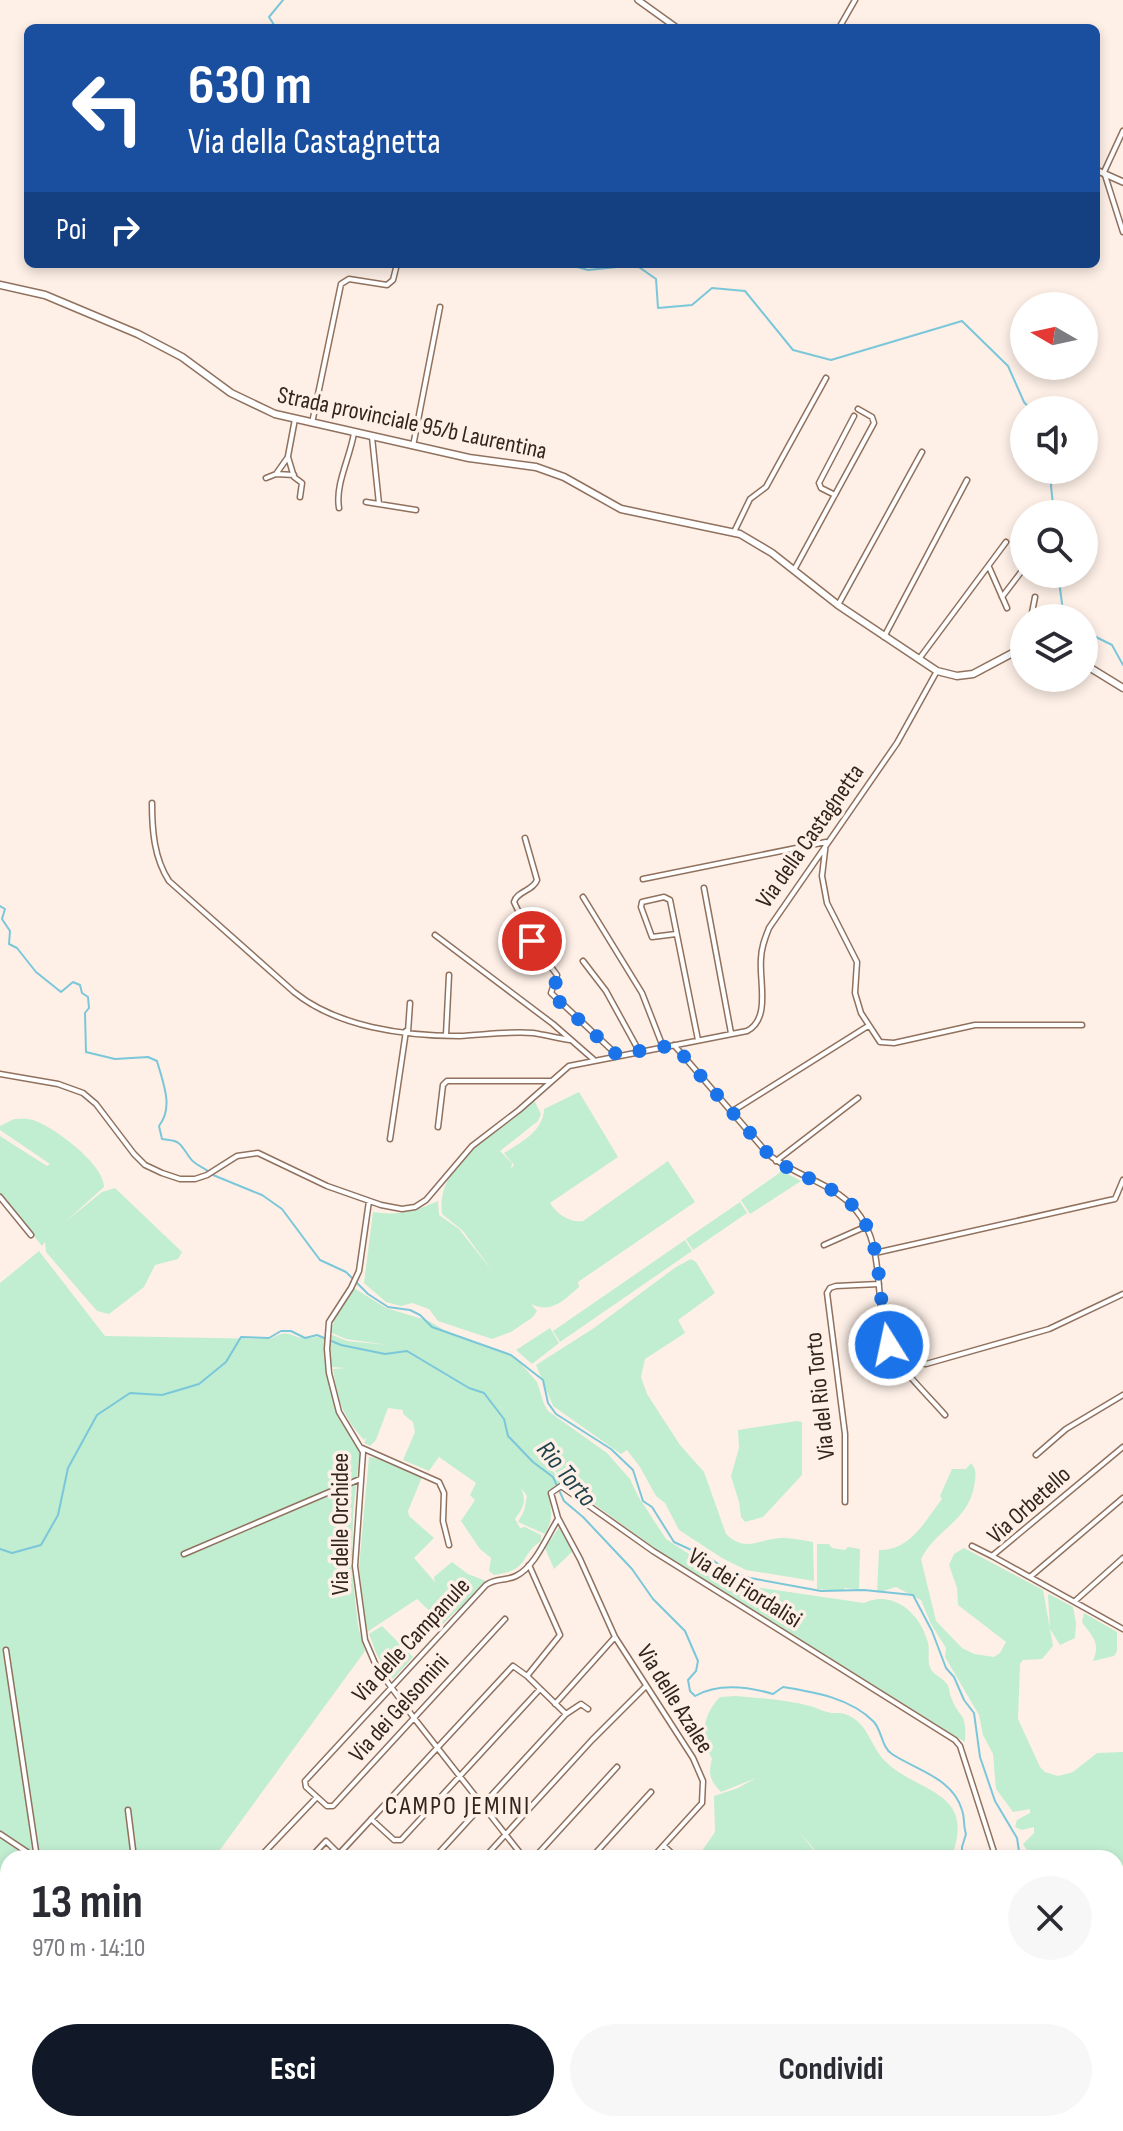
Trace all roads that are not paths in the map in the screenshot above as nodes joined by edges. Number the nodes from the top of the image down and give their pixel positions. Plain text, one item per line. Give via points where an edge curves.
1 (638, 0) edge
2 (855, 0) edge
3 (671, 24) edge
4 (841, 24) edge
5 (1123, 131) edge
6 (1100, 171) edge
7 (1104, 172) junction
8 (1123, 182) edge
9 (1123, 232) edge
10 (396, 268) edge
11 (0, 285) edge
12 (440, 307) dead end
13 (826, 378) dead end
14 (858, 409) dead end
15 (854, 416) dead end
16 (295, 419) junction
17 (312, 423) junction
18 (354, 433) junction
19 (372, 437) junction
20 (413, 446) junction
21 (922, 452) dead end
22 (288, 457) junction
23 (276, 474) junction
24 (294, 475) junction
25 (266, 478) dead end
26 (967, 480) dead end
27 (835, 495) junction
28 (300, 497) dead end
29 (366, 502) dead end
30 (379, 504) junction
31 (339, 508) dead end
32 (416, 510) dead end
33 (734, 532) junction
34 (1006, 542) dead end
35 (989, 567) junction
36 (794, 570) junction
37 (1010, 586) edge
38 (1002, 597) junction
39 (1035, 597) dead end
40 (1034, 604) edge
41 (838, 605) junction
42 (1007, 608) dead end
43 (884, 637) junction
44 (1010, 654) edge
45 (918, 660) junction
46 (937, 671) junction
47 (1098, 673) edge
48 (1123, 688) edge
49 (152, 803) dead end
50 (525, 838) dead end
51 (826, 842) junction
52 (643, 879) dead end
53 (704, 888) dead end
54 (583, 897) dead end
55 (676, 934) junction
56 (435, 935) dead end
57 (583, 961) dead end
58 (449, 975) dead end
59 (410, 1003) dead end
60 (1082, 1025) dead end
61 (868, 1026) junction
62 (407, 1032) junction
63 (731, 1033) junction
64 (446, 1035) junction
65 (570, 1040) junction
66 (698, 1040) junction
67 (674, 1045) junction
68 (663, 1047) junction
69 (639, 1051) junction
70 (617, 1055) junction
71 (593, 1059) junction
72 (0, 1074) edge
73 (551, 1081) junction
74 (858, 1098) dead end
75 (731, 1112) junction
76 (438, 1127) dead end
77 (390, 1139) dead end
78 (776, 1161) junction
79 (1123, 1180) edge
80 (0, 1197) edge
81 (369, 1201) junction
82 (867, 1226) junction
83 (31, 1235) dead end
84 (824, 1245) dead end
85 (875, 1253) junction
86 (879, 1284) junction
87 (1123, 1294) edge
88 (885, 1329) junction
89 (1123, 1395) edge
90 (945, 1415) dead end
91 (1123, 1447) edge
92 (362, 1448) junction
93 (1036, 1455) dead end
94 (360, 1479) junction
95 (1123, 1498) edge
96 (845, 1502) dead end
97 (558, 1518) junction
98 (449, 1545) dead end
99 (972, 1546) dead end
100 (184, 1554) dead end
101 (992, 1556) junction
102 (1123, 1558) edge
103 (529, 1565) junction
104 (1030, 1577) junction
105 (1075, 1601) junction
106 (505, 1619) dead end
107 (1123, 1629) edge
108 (615, 1637) junction
109 (6, 1650) dead end
110 (527, 1676) junction
111 (646, 1686) junction
112 (392, 1688) junction
113 (540, 1689) junction
114 (555, 1704) junction
115 (588, 1709) dead end
116 (566, 1714) junction
117 (414, 1718) junction
118 (436, 1748) junction
119 (617, 1767) dead end
120 (459, 1777) junction
121 (651, 1792) dead end
122 (317, 1797) junction
123 (482, 1806) junction
124 (128, 1810) dead end
125 (371, 1819) junction
126 (0, 1834) edge
127 (505, 1835) junction
128 (664, 1846) junction
129 (25, 1850) edge
130 (36, 1850) edge
131 (133, 1850) edge
132 (267, 1850) edge
133 (318, 1850) edge
134 (336, 1850) edge
135 (347, 1850) edge
136 (441, 1850) edge
137 (491, 1850) edge
138 (517, 1850) edge
139 (541, 1850) edge
140 (598, 1850) edge
141 (660, 1850) edge
142 (668, 1850) edge
143 (993, 1850) edge

1 - 3 street
2 - 4 street
5 - 7 street
6 - 7 street
7 - 8 street
7 - 9 street
10 - 17 street via 387,285 349,279 341,284
11 - 16 main road, Strada provinciale 95/b Laurentina via 48,296 138,334 180,356 235,396
12 - 20 street
13 - 33 street via 766,487 750,499
14 - 27 street via 874,423
15 - 27 street via 819,483
16 - 17 main road, Strada provinciale 95/b Laurentina
16 - 22 street
17 - 18 main road, Strada provinciale 95/b Laurentina
18 - 19 main road, Strada provinciale 95/b Laurentina
18 - 31 street via 339,486
19 - 20 main road, Strada provinciale 95/b Laurentina
19 - 30 street
20 - 33 main road, Strada provinciale 95/b Laurentina via 536,467 621,509
21 - 41 street
22 - 23 street
22 - 24 street
23 - 24 street
23 - 25 street
24 - 28 street via 302,483
26 - 43 street
27 - 36 street
29 - 30 street
30 - 32 street
33 - 36 main road, Strada provinciale 95/b Laurentina
34 - 35 street
35 - 38 street
35 - 45 street
36 - 41 main road, Strada provinciale 95/b Laurentina
37 - 38 street
38 - 42 street
39 - 40 street
41 - 43 main road, Strada provinciale 95/b Laurentina
43 - 45 main road, Strada provinciale 95/b Laurentina
44 - 46 main road, Strada provinciale 95/b Laurentina via 971,675
45 - 46 main road, Strada provinciale 95/b Laurentina
46 - 51 street, Via della Castagnetta via 897,743
47 - 48 main road
49 - 62 street via 161,866 198,909 309,1003 363,1024
50 - 70 street via 537,882 514,902 534,944 557,975 551,993
51 - 52 street
51 - 61 street via 825,894 857,962 855,995
51 - 63 street, Via della Castagnetta via 767,933 758,1021 751,1029
53 - 63 street
54 - 68 street via 642,993
55 - 55 street via 668,898 642,902 653,938
55 - 66 street
56 - 65 street
57 - 69 street
58 - 64 street
59 - 62 street
60 - 61 street via 975,1025 888,1044
61 - 75 street
62 - 64 street
62 - 77 street
63 - 66 street, Via della Castagnetta
64 - 65 street via 527,1033
65 - 71 street
66 - 67 street, Via della Castagnetta
67 - 68 street, Via della Castagnetta
67 - 75 street
68 - 69 street, Via della Castagnetta
69 - 70 street, Via della Castagnetta
70 - 71 street, Via della Castagnetta
71 - 73 street, Via della Castagnetta via 569,1066
72 - 81 street, Via della Castagnetta via 77,1090 95,1103 145,1165 180,1179 207,1175 240,1155 260,1153
73 - 76 street via 447,1081
73 - 81 street, Via della Castagnetta via 468,1149 422,1203 399,1210
74 - 78 street
75 - 78 street
78 - 82 street via 841,1195
79 - 85 street via 1115,1199
80 - 83 street
81 - 92 street, Via delle Orchidee via 358,1273 330,1319 327,1336 329,1373 340,1415
82 - 84 street
82 - 85 street
85 - 86 street
86 - 88 street
86 - 96 street, Via del Rio Torto via 834,1287 827,1293 846,1442
87 - 88 street via 1049,1329 924,1365 905,1360
88 - 90 street via 894,1355
89 - 93 street via 1066,1429
91 - 101 street, Via Orbetello
92 - 94 street, Via delle Orchidee
92 - 98 street via 439,1482
94 - 100 street
94 - 112 street, Via delle Orchidee via 358,1602 368,1650
95 - 104 street
97 - 103 street
97 - 108 street, Via dei Fiordalisi
97 - 143 street, Via dei Fiordalisi via 551,1494 561,1486 653,1551 955,1740
99 - 101 street
101 - 104 street, Via Orbetello
102 - 105 street
103 - 110 street via 560,1635
103 - 112 street, Via delle Campanule via 515,1576 488,1583
104 - 105 street, Via Orbetello
105 - 107 street, Via Orbetello
106 - 117 street, Via dei Gelsomini
108 - 111 street, Via delle Azalee
108 - 114 street
109 - 130 street
110 - 113 street
110 - 118 street via 515,1666 509,1669
111 - 127 street
111 - 128 street, Via delle Azalee via 691,1753 704,1787 702,1803
112 - 117 street, Via delle Orchidee
112 - 122 street, Via delle Campanule via 305,1781
113 - 114 street
113 - 120 street
114 - 116 street
115 - 116 street via 581,1704
116 - 123 street
117 - 118 street, Via delle Orchidee
117 - 122 street, Via dei Gelsomini via 333,1806
118 - 120 street, Via delle Orchidee
118 - 125 street
119 - 139 street
120 - 123 street, Via delle Orchidee
120 - 125 street via 401,1840 394,1840
121 - 140 street
122 - 132 street
123 - 127 street, Via delle Orchidee
123 - 136 street
124 - 131 street
125 - 135 street
126 - 129 street
127 - 137 street
127 - 138 street, Via delle Orchidee
128 - 141 street, Via delle Azalee
128 - 142 street
133 - 134 street via 326,1841

